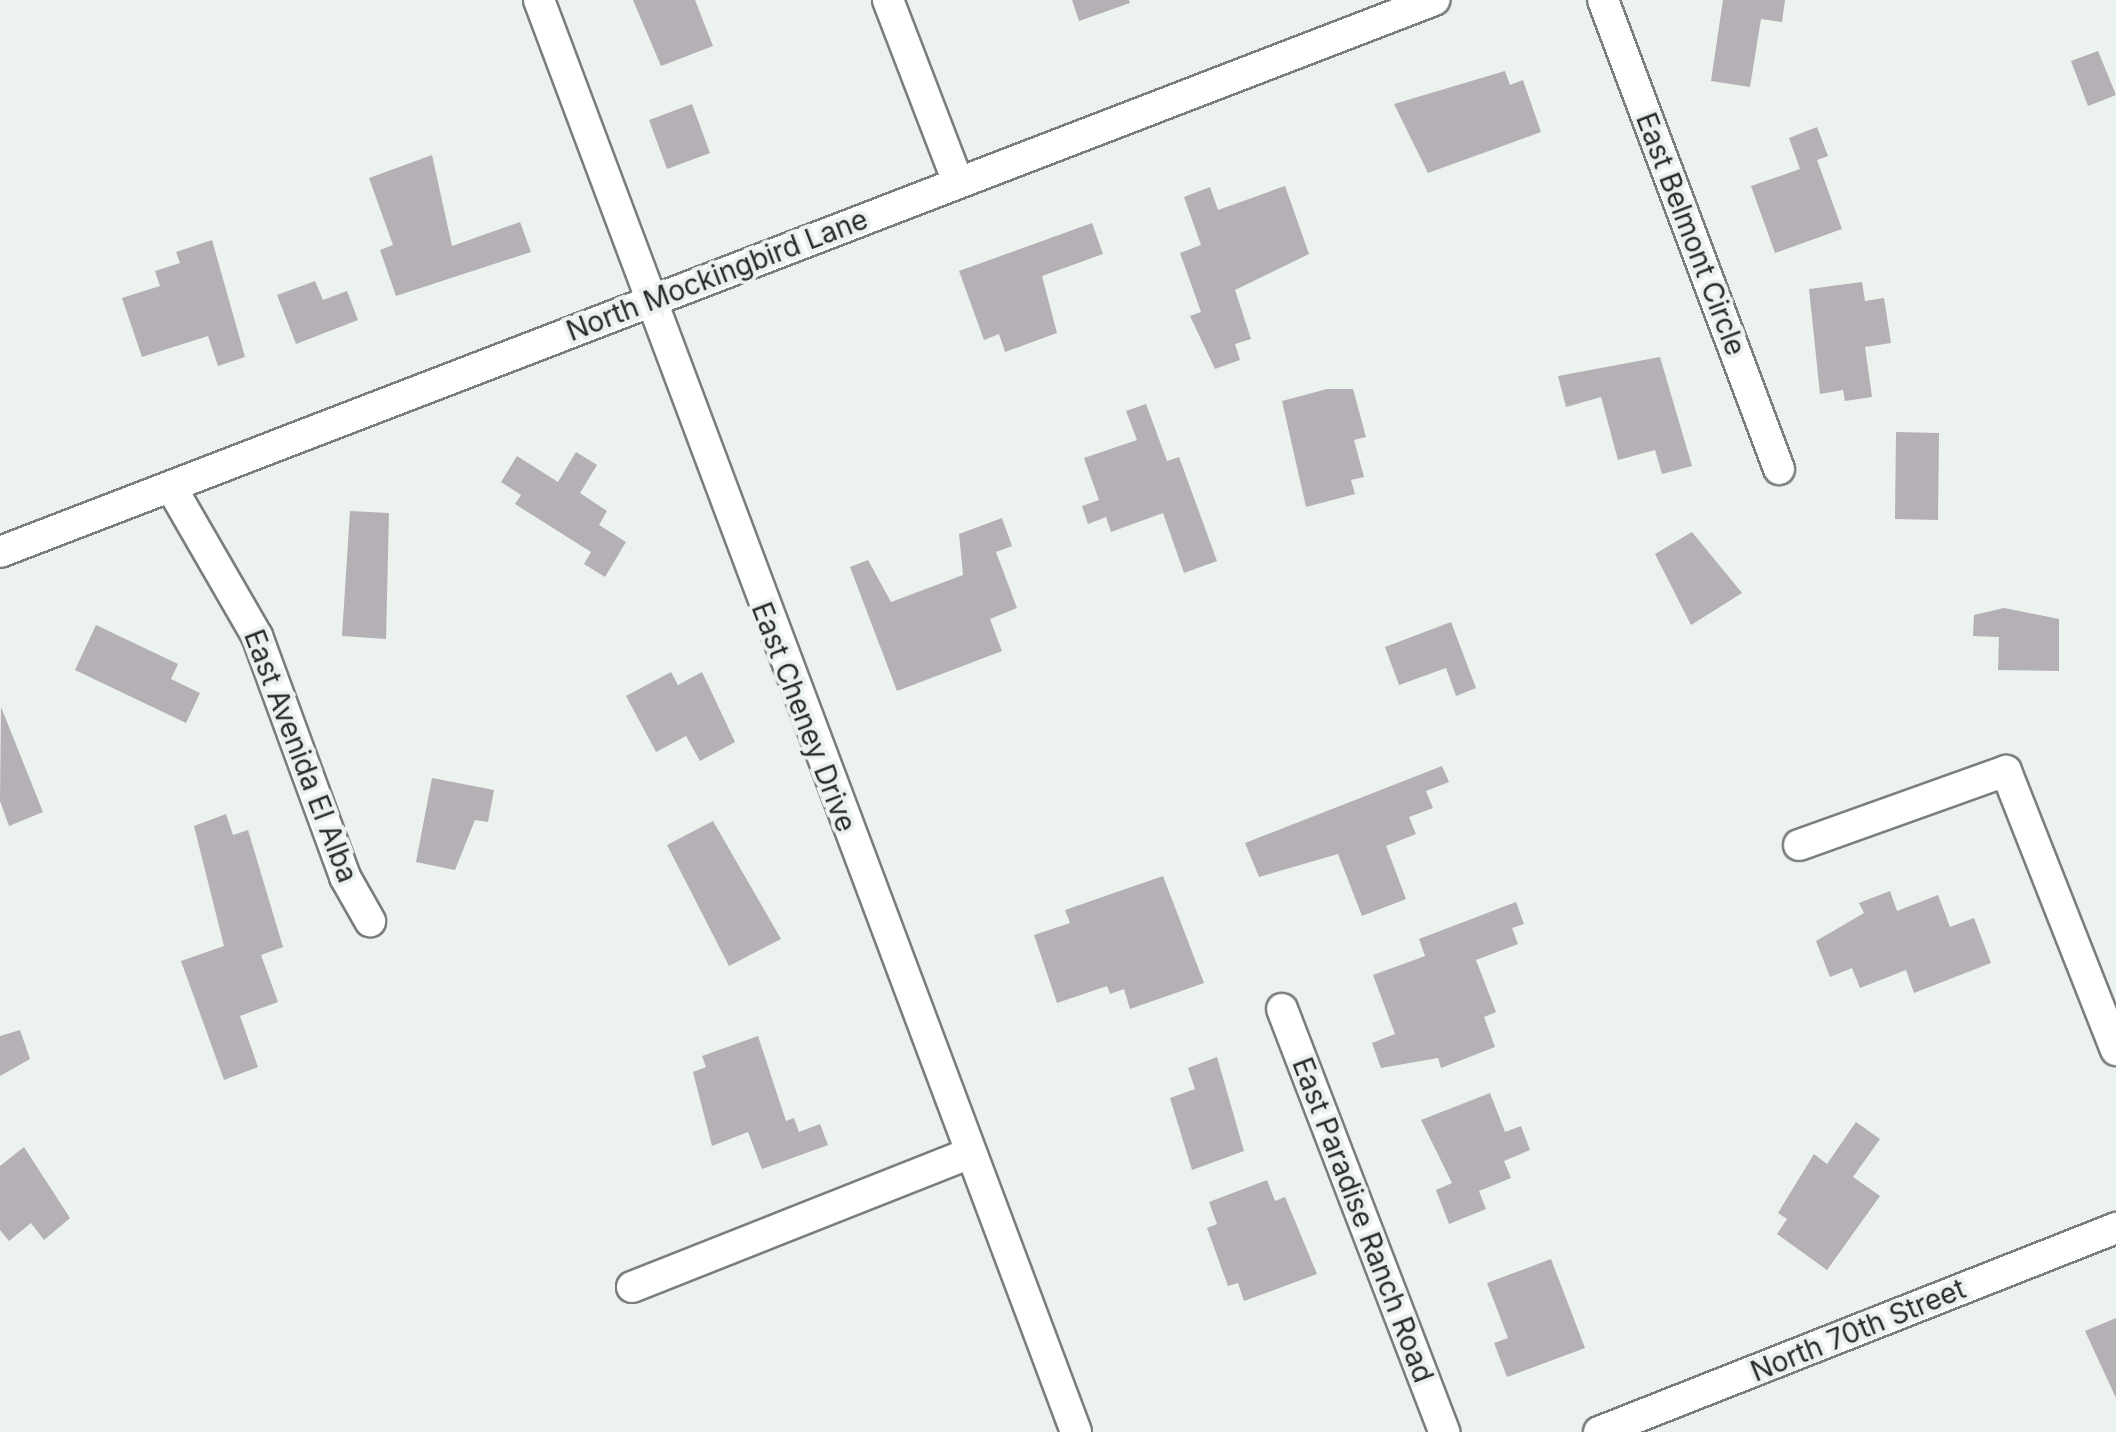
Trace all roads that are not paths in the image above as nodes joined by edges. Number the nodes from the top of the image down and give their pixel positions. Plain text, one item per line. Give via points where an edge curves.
1 (538, 0) edge
2 (888, 0) edge
3 (1434, 0) edge
4 (1603, 0) edge
5 (958, 182) junction
6 (648, 301) junction
7 (1779, 468) dead end
8 (171, 487) junction
9 (0, 552) edge
10 (1799, 845) dead end
11 (370, 920) dead end
12 (1282, 1009) dead end
13 (2116, 1050) edge
14 (970, 1153) junction
15 (2116, 1228) edge
16 (632, 1287) dead end
17 (1076, 1432) edge
18 (1444, 1432) edge
19 (1599, 1432) edge

1 - 6 street, East Cheney Drive via 610,176
2 - 5 street
3 - 5 street, North Mockingbird Lane
4 - 7 street, East Belmont Circle
5 - 6 street, North Mockingbird Lane
6 - 8 street, North Mockingbird Lane
6 - 14 street, East Cheney Drive
8 - 9 street, North Mockingbird Lane
8 - 11 street, East Avenida El Alba via 256,636 345,877
10 - 13 street via 2006,771
12 - 18 street, East Paradise Ranch Road
14 - 16 street
14 - 17 street, East Cheney Drive
15 - 19 street, North 70th Street

